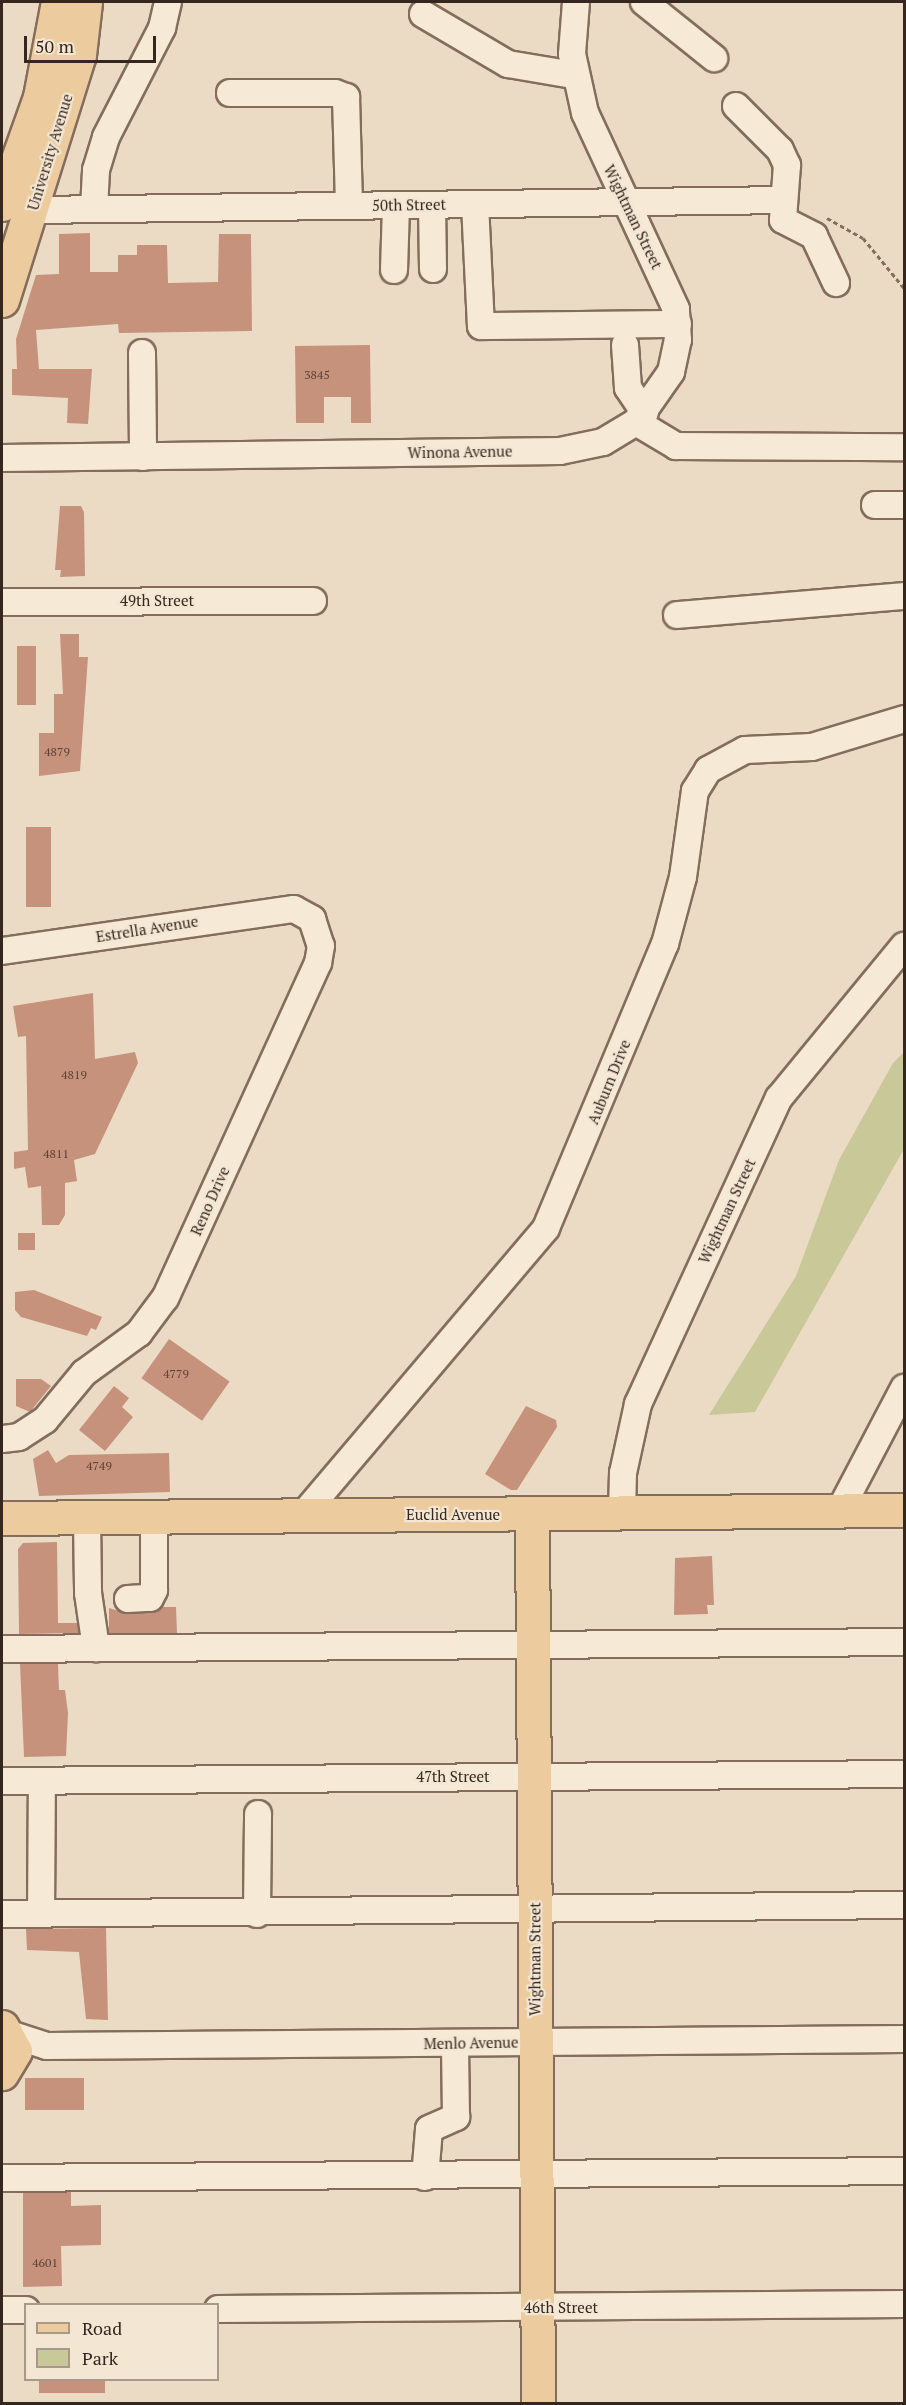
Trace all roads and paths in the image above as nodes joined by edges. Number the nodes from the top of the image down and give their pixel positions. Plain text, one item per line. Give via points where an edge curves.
1 (58, 2) edge
2 (86, 2) edge
3 (168, 2) edge
4 (576, 2) edge
5 (644, 2) edge
6 (423, 14) dead end
7 (714, 58) dead end
8 (574, 75) junction
9 (230, 93) dead end
10 (40, 97) junction
11 (736, 106) dead end
12 (783, 200) junction
13 (624, 202) junction
14 (2, 204) edge
15 (475, 204) junction
16 (396, 205) junction
17 (432, 205) junction
18 (349, 206) junction
19 (94, 209) junction
20 (34, 210) junction
21 (821, 216) dead end
22 (433, 269) dead end
23 (394, 270) dead end
24 (836, 283) dead end
25 (904, 288) edge
26 (2, 300) edge
27 (678, 324) junction
28 (625, 345) dead end
29 (142, 353) dead end
30 (641, 418) junction
31 (904, 447) edge
32 (143, 457) junction
33 (2, 458) edge
34 (875, 505) dead end
35 (904, 505) edge
36 (904, 596) edge
37 (313, 600) dead end
38 (2, 602) edge
39 (677, 615) dead end
40 (904, 719) edge
41 (294, 909) joint
42 (904, 946) edge
43 (2, 951) edge
44 (904, 1388) edge
45 (2, 1439) edge
46 (840, 1510) junction
47 (904, 1510) edge
48 (622, 1513) junction
49 (302, 1515) junction
50 (532, 1515) junction
51 (154, 1516) junction
52 (2, 1518) edge
53 (87, 1518) junction
54 (128, 1599) dead end
55 (904, 1642) edge
56 (534, 1645) junction
57 (96, 1648) junction
58 (2, 1649) edge
59 (904, 1774) edge
60 (534, 1777) junction
61 (2, 1781) edge
62 (42, 1781) junction
63 (258, 1814) dead end
64 (904, 1905) edge
65 (535, 1910) junction
66 (2, 1914) edge
67 (41, 1914) junction
68 (257, 1914) junction
69 (11, 2029) edge
70 (904, 2039) edge
71 (536, 2042) junction
72 (455, 2043) junction
73 (5, 2070) edge
74 (904, 2171) edge
75 (424, 2177) junction
76 (537, 2177) junction
77 (2, 2178) edge
78 (904, 2304) edge
79 (537, 2308) junction
80 (219, 2309) edge
81 (2, 2310) edge
82 (24, 2310) edge
83 (538, 2403) edge

1 - 10 main road, University Avenue
2 - 20 main road, University Avenue via 79,55
3 - 19 street via 157,38 106,137 96,170
4 - 8 street, Wightman Street
5 - 7 street
6 - 8 street via 508,64
8 - 13 street, Wightman Street
9 - 18 street via 335,93 346,97
10 - 14 main road, University Avenue
10 - 20 main road via 44,107 22,177 23,194
11 - 12 street via 780,150 787,165
12 - 13 street, 50th Street
12 - 24 street via 783,220 814,236
13 - 15 street, 50th Street
13 - 27 street, Wightman Street via 672,294
15 - 17 street, 50th Street
15 - 27 street via 477,323
16 - 17 street, 50th Street
16 - 18 street, 50th Street
16 - 23 street
17 - 22 street
18 - 19 street, 50th Street
19 - 20 street, 50th Street
20 - 26 main road, University Avenue
21 - 25 path via 844,223 863,238
27 - 30 street, Wightman Street via 671,372
28 - 30 street via 628,388
29 - 32 street
30 - 31 street via 686,447
30 - 32 street, Winona Avenue via 603,442 575,450
32 - 33 street, Winona Avenue
34 - 35 street
36 - 39 street
37 - 38 street, 49th Street
40 - 49 street, Auburn Drive via 812,747 745,750 708,770 693,801 683,877 665,944 546,1228
41 - 43 street, Estrella Avenue
41 - 45 street, Reno Drive via 317,928 318,963 165,1298 139,1333 84,1373 45,1420 19,1437
42 - 48 street, Wightman Street via 780,1098 638,1404 623,1473
44 - 46 street
46 - 47 main road, Euclid Avenue
46 - 48 main road, Euclid Avenue
48 - 50 main road, Euclid Avenue
49 - 50 main road, Euclid Avenue
49 - 51 main road, Euclid Avenue
50 - 56 main road, Wightman Street
51 - 53 main road, Euclid Avenue
51 - 54 street via 154,1590 150,1598
52 - 53 main road, Euclid Avenue
53 - 57 street via 87,1593
55 - 56 street
56 - 57 street
56 - 60 main road, Wightman Street
57 - 58 street
59 - 60 street, 47th Street
60 - 62 street, 47th Street
60 - 65 main road, Wightman Street
61 - 62 street, 47th Street
62 - 67 street
63 - 68 street
64 - 65 street
65 - 68 street
65 - 71 main road, Wightman Street
66 - 67 street
67 - 68 street
69 - 72 street, Menlo Avenue
69 - 73 main road via 15,2051
70 - 71 street, Menlo Avenue
71 - 72 street, Menlo Avenue
71 - 76 main road, Wightman Street
72 - 75 street via 456,2117 429,2128
74 - 76 street
75 - 76 street
75 - 77 street
76 - 79 main road, Wightman Street
78 - 79 street, 46th Street
79 - 80 street, 46th Street
79 - 83 main road, Wightman Street
81 - 82 street

